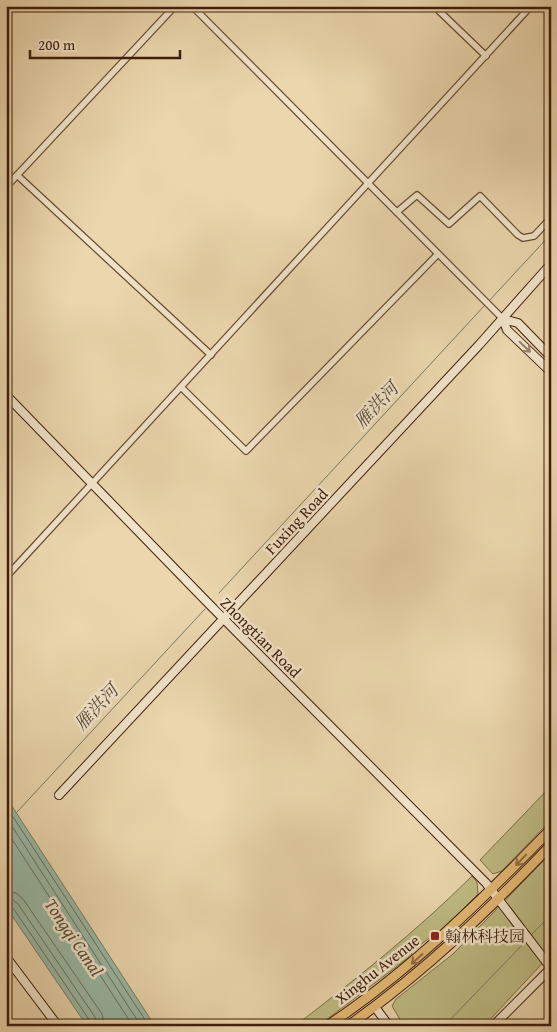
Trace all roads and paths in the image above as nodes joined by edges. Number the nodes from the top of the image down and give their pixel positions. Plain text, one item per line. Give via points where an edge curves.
1 (175, 6) edge
2 (192, 6) edge
3 (434, 6) edge
4 (531, 6) edge
5 (486, 56) junction
6 (17, 175) junction
7 (369, 183) junction
8 (6, 188) edge
9 (397, 212) junction
10 (551, 218) edge
11 (437, 254) junction
12 (551, 264) edge
13 (503, 319) junction
14 (212, 355) junction
15 (551, 357) edge
16 (551, 372) edge
17 (182, 388) junction
18 (6, 395) edge
19 (93, 485) junction
20 (6, 577) edge
21 (224, 619) junction
22 (59, 795) dead end
23 (551, 830) edge
24 (551, 844) edge
25 (492, 890) junction
26 (499, 898) junction
27 (6, 957) edge
28 (551, 968) edge
29 (375, 1006) junction
30 (58, 1026) edge
31 (328, 1026) edge
32 (348, 1026) edge
33 (389, 1026) edge
34 (493, 1026) edge

1 - 6 street
2 - 7 street
3 - 5 street
4 - 5 street
5 - 7 street
6 - 8 street
6 - 14 street
7 - 9 street
7 - 14 street
9 - 10 street via 417,195 449,224 480,196 523,238 534,236
9 - 11 street
11 - 13 street
11 - 17 street via 246,452
12 - 13 street, Fuxing Road
13 - 15 street via 518,323
13 -> 16 street via 507,330
13 - 21 street, Fuxing Road
14 - 17 street
17 - 19 street
18 - 19 street, Zhongtian Road
19 - 20 street
19 - 21 street, Zhongtian Road
21 - 22 street, Fuxing Road
21 - 25 street, Zhongtian Road
23 -> 25 main road, Xinghu Avenue
24 - 26 main road, Xinghu Avenue
25 - 26 street, Zhongtian Road
25 -> 31 main road, Xinghu Avenue via 412,964
26 - 28 street, Zhongtian Road
26 - 29 main road, Xinghu Avenue via 433,960
27 - 30 street
28 - 34 street
29 - 32 main road, Xinghu Avenue
29 - 33 street

